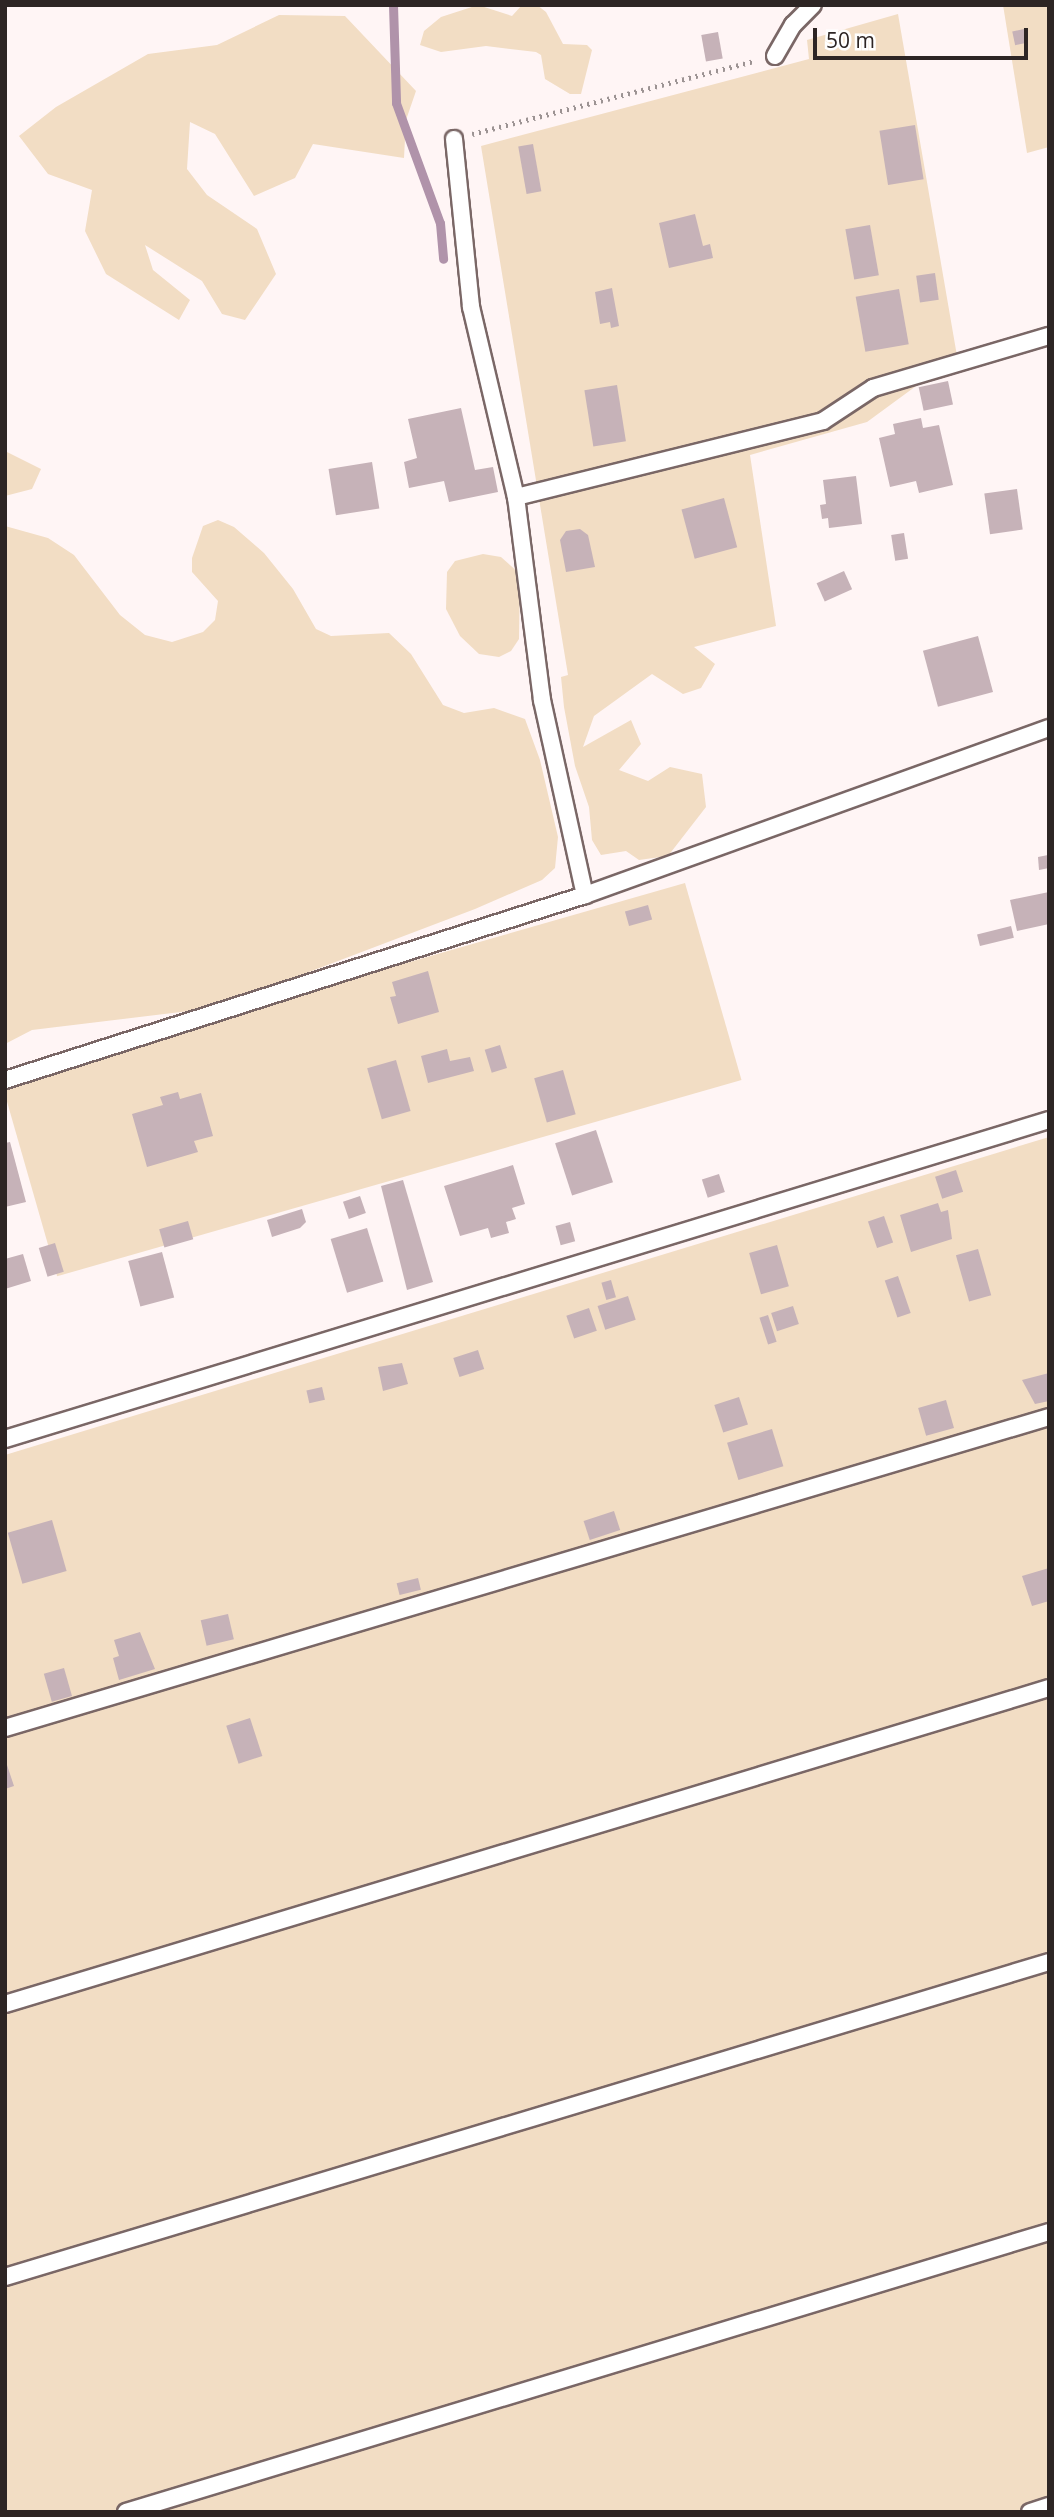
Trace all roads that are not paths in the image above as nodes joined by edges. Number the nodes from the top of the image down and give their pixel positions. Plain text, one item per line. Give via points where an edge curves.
1 (813, 5) edge
2 (775, 56) road end
3 (454, 139) road end
4 (1049, 336) edge
5 (516, 497) junction
6 (1049, 728) edge
7 (585, 895) junction
8 (5, 1080) edge
9 (1049, 1120) edge
10 (1049, 1417) edge
11 (5, 1439) edge
12 (1049, 1688) edge
13 (5, 1728) edge
14 (1049, 1962) edge
15 (5, 2004) edge
16 (1049, 2232) edge
17 (5, 2277) edge
18 (1049, 2506) edge
19 (126, 2512) edge
20 (1030, 2512) edge

1 - 2 lane via 793,25
3 - 5 lane via 471,307
4 - 5 lane via 873,388 823,421
5 - 7 lane via 542,701
6 - 7 lane
7 - 8 lane
9 - 11 lane
10 - 13 lane
12 - 15 lane
14 - 17 lane
16 - 19 lane
18 - 20 lane

